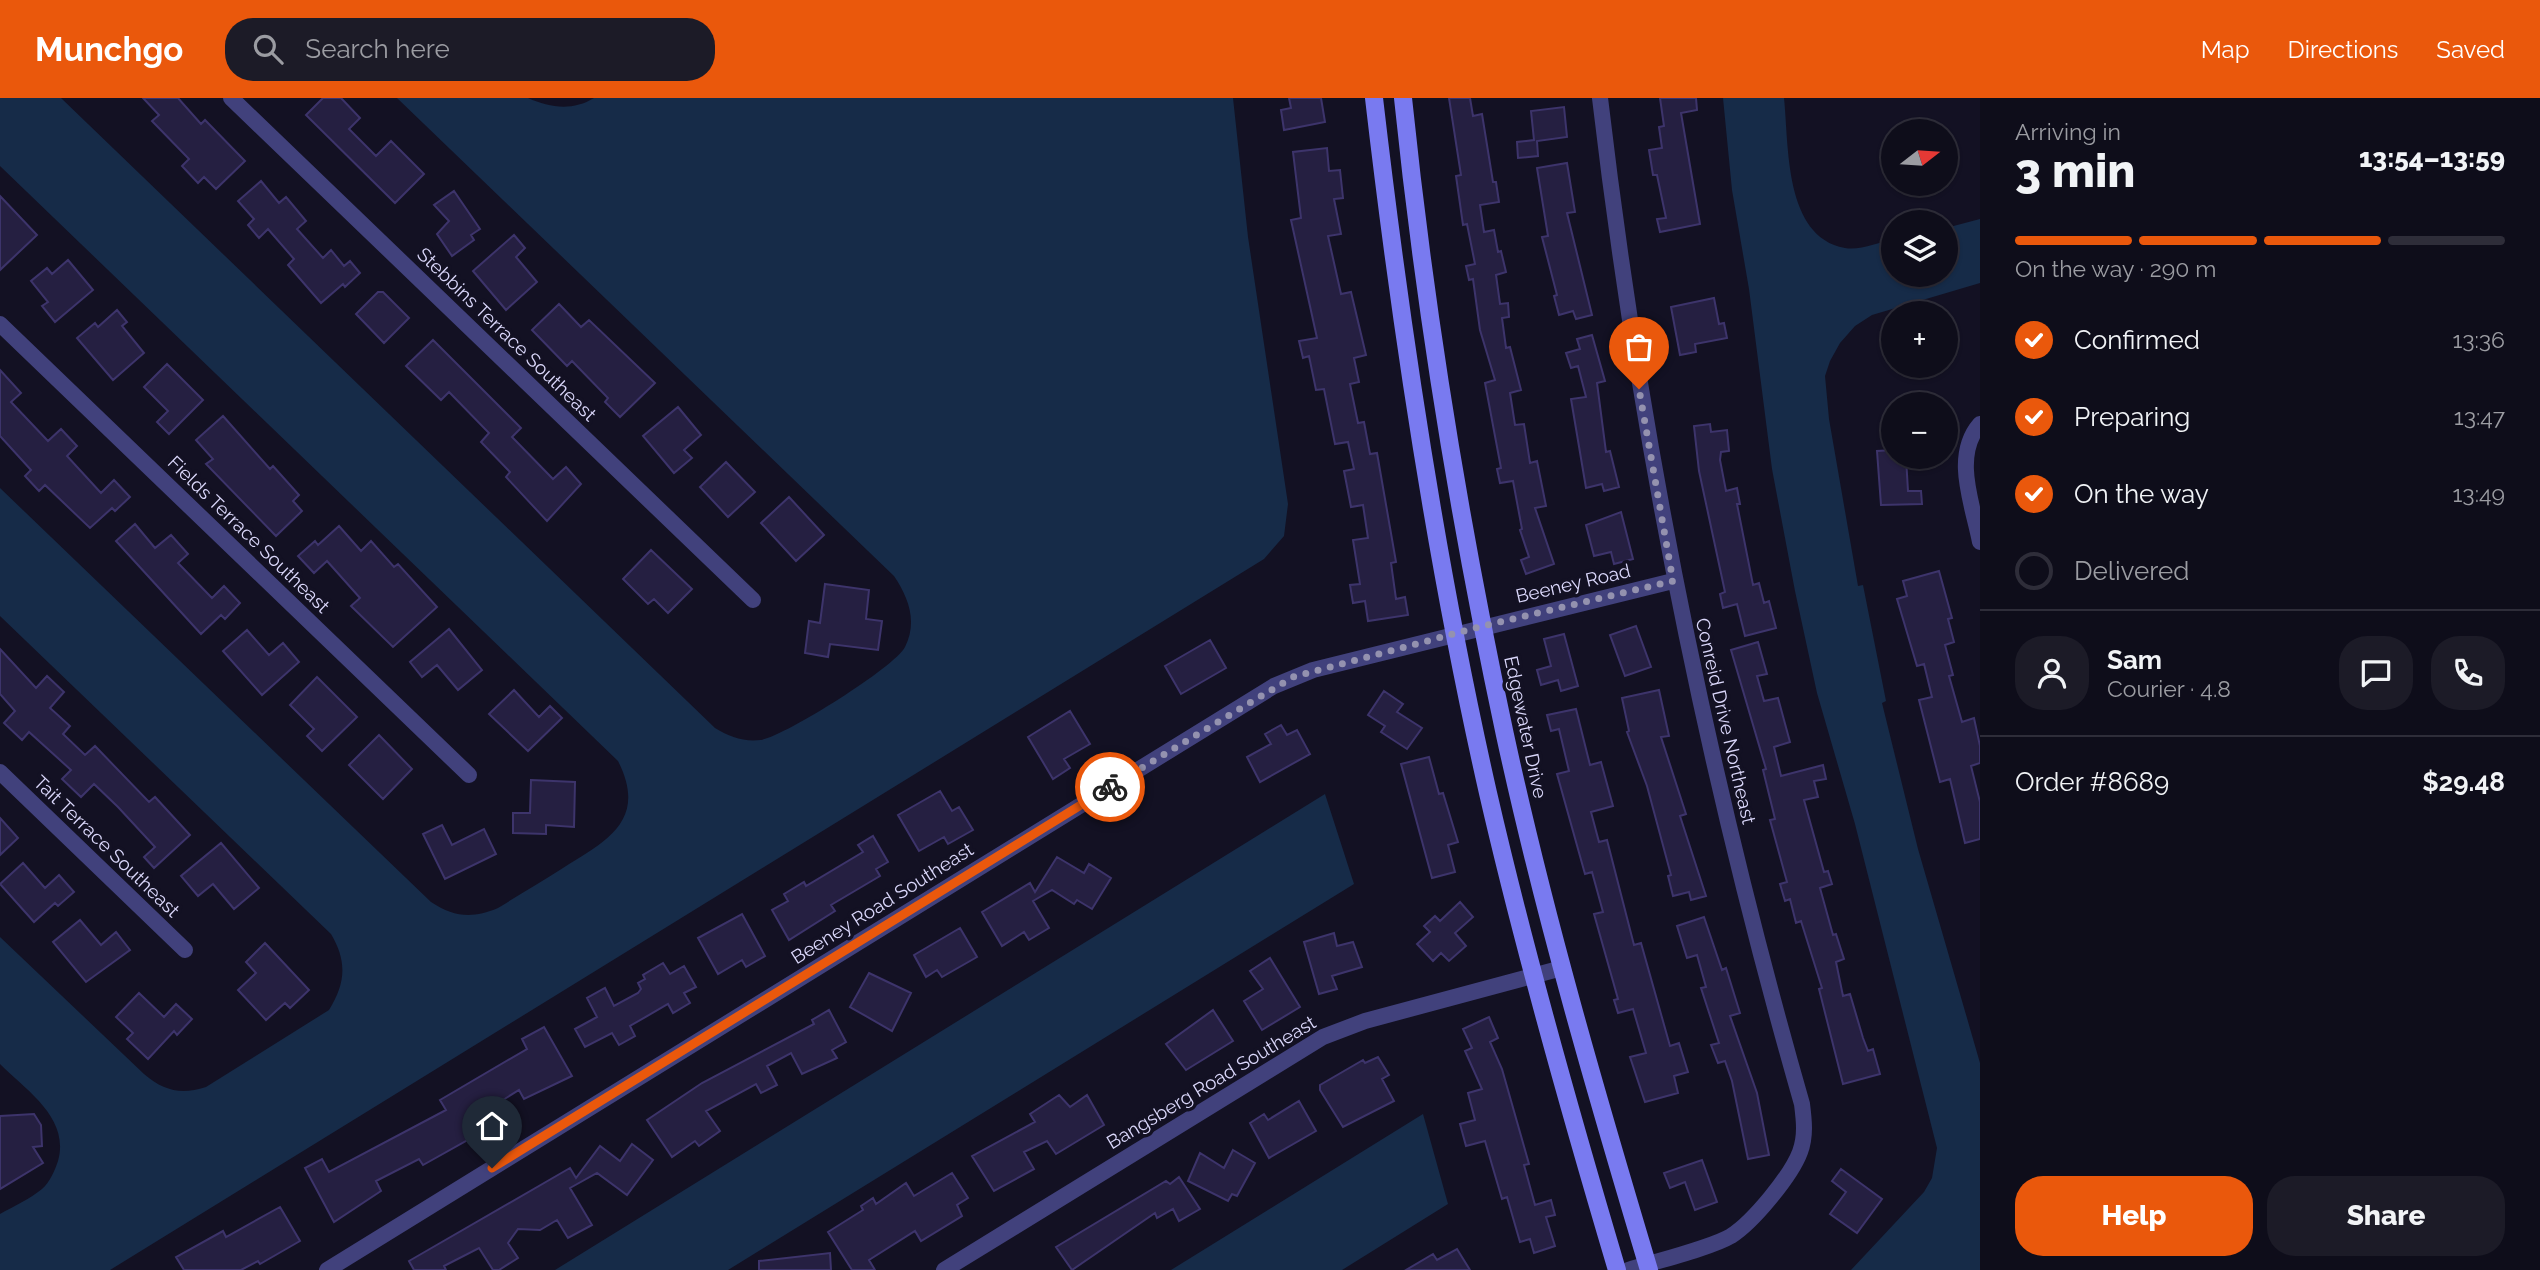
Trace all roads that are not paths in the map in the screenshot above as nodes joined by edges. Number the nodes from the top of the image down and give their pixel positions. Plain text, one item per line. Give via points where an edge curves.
1 (231, 98) edge
2 (1374, 98) edge
3 (1403, 98) edge
4 (1600, 98) edge
5 (1409, 153) junction
6 (1380, 155) junction
7 (0, 324) edge
8 (1980, 424) edge
9 (1980, 542) edge
10 (1673, 581) junction
11 (753, 600) dead end
12 (1483, 626) junction
13 (1455, 633) junction
14 (0, 772) edge
15 (469, 775) dead end
16 (185, 950) dead end
17 (1562, 968) junction
18 (1532, 976) junction
19 (1648, 1267) edge
20 (327, 1270) edge
21 (944, 1270) edge
22 (1617, 1270) edge
23 (1628, 1270) edge

1 - 11 street, Stebbins Terrace Southeast
2 - 6 street
3 - 5 street, Edgewater Drive
4 - 10 street, Conreid Drive Northeast via 1624,291
5 - 6 street
5 - 12 street, Edgewater Drive via 1433,340
6 - 13 street via 1425,468
7 - 15 street, Fields Terrace Southeast
8 - 9 street via 1965,453
10 - 12 street, Beeney Road
10 - 19 street, Conreid Drive Northeast via 1725,817 1805,1127 1791,1169 1748,1222 1730,1237
12 - 13 street, Beeney Road Southeast
12 - 17 street, Edgewater Drive
13 - 18 street
13 - 20 street, Beeney Road Southeast via 1313,670 1274,686
14 - 16 street, Tait Terrace Southeast
17 - 18 street, Bangsberg Road Southeast
17 - 19 street, Edgewater Drive
18 - 21 street, Bangsberg Road Southeast via 1364,1021 1323,1037
18 - 22 street
19 - 23 street, Conreid Drive Northeast

